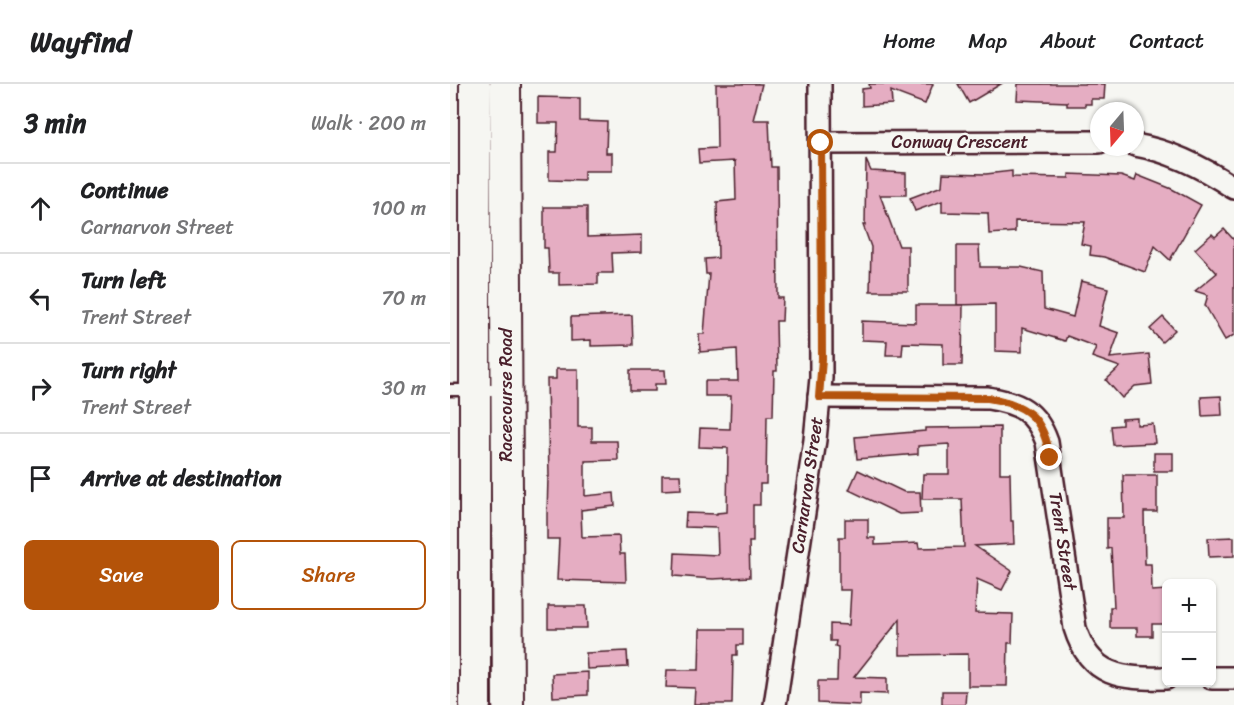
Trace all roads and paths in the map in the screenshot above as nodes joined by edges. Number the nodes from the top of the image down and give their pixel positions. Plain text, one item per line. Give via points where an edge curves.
1 (475, 84) edge
2 (505, 84) edge
3 (820, 84) edge
4 (1090, 142) edge
5 (821, 143) junction
6 (1144, 147) edge
7 (1234, 188) edge
8 (462, 390) edge
9 (506, 390) junction
10 (819, 397) junction
11 (1162, 678) edge
12 (1216, 678) edge
13 (1234, 678) edge
14 (475, 705) edge
15 (508, 705) edge
16 (775, 705) edge

1 - 8 street, Racecourse Road
2 - 9 street, Racecourse Road
3 - 5 street, Carnarvon Street
4 - 5 street, Conway Crescent
5 - 10 street, Carnarvon Street
6 - 7 street via 1191,163
8 - 9 lane
8 - 14 street, Racecourse Road
9 - 15 street, Racecourse Road
10 - 11 street, Trent Street via 988,398 1024,408 1047,442 1079,641 1109,672 1122,677
10 - 16 street, Carnarvon Street
12 - 13 street

